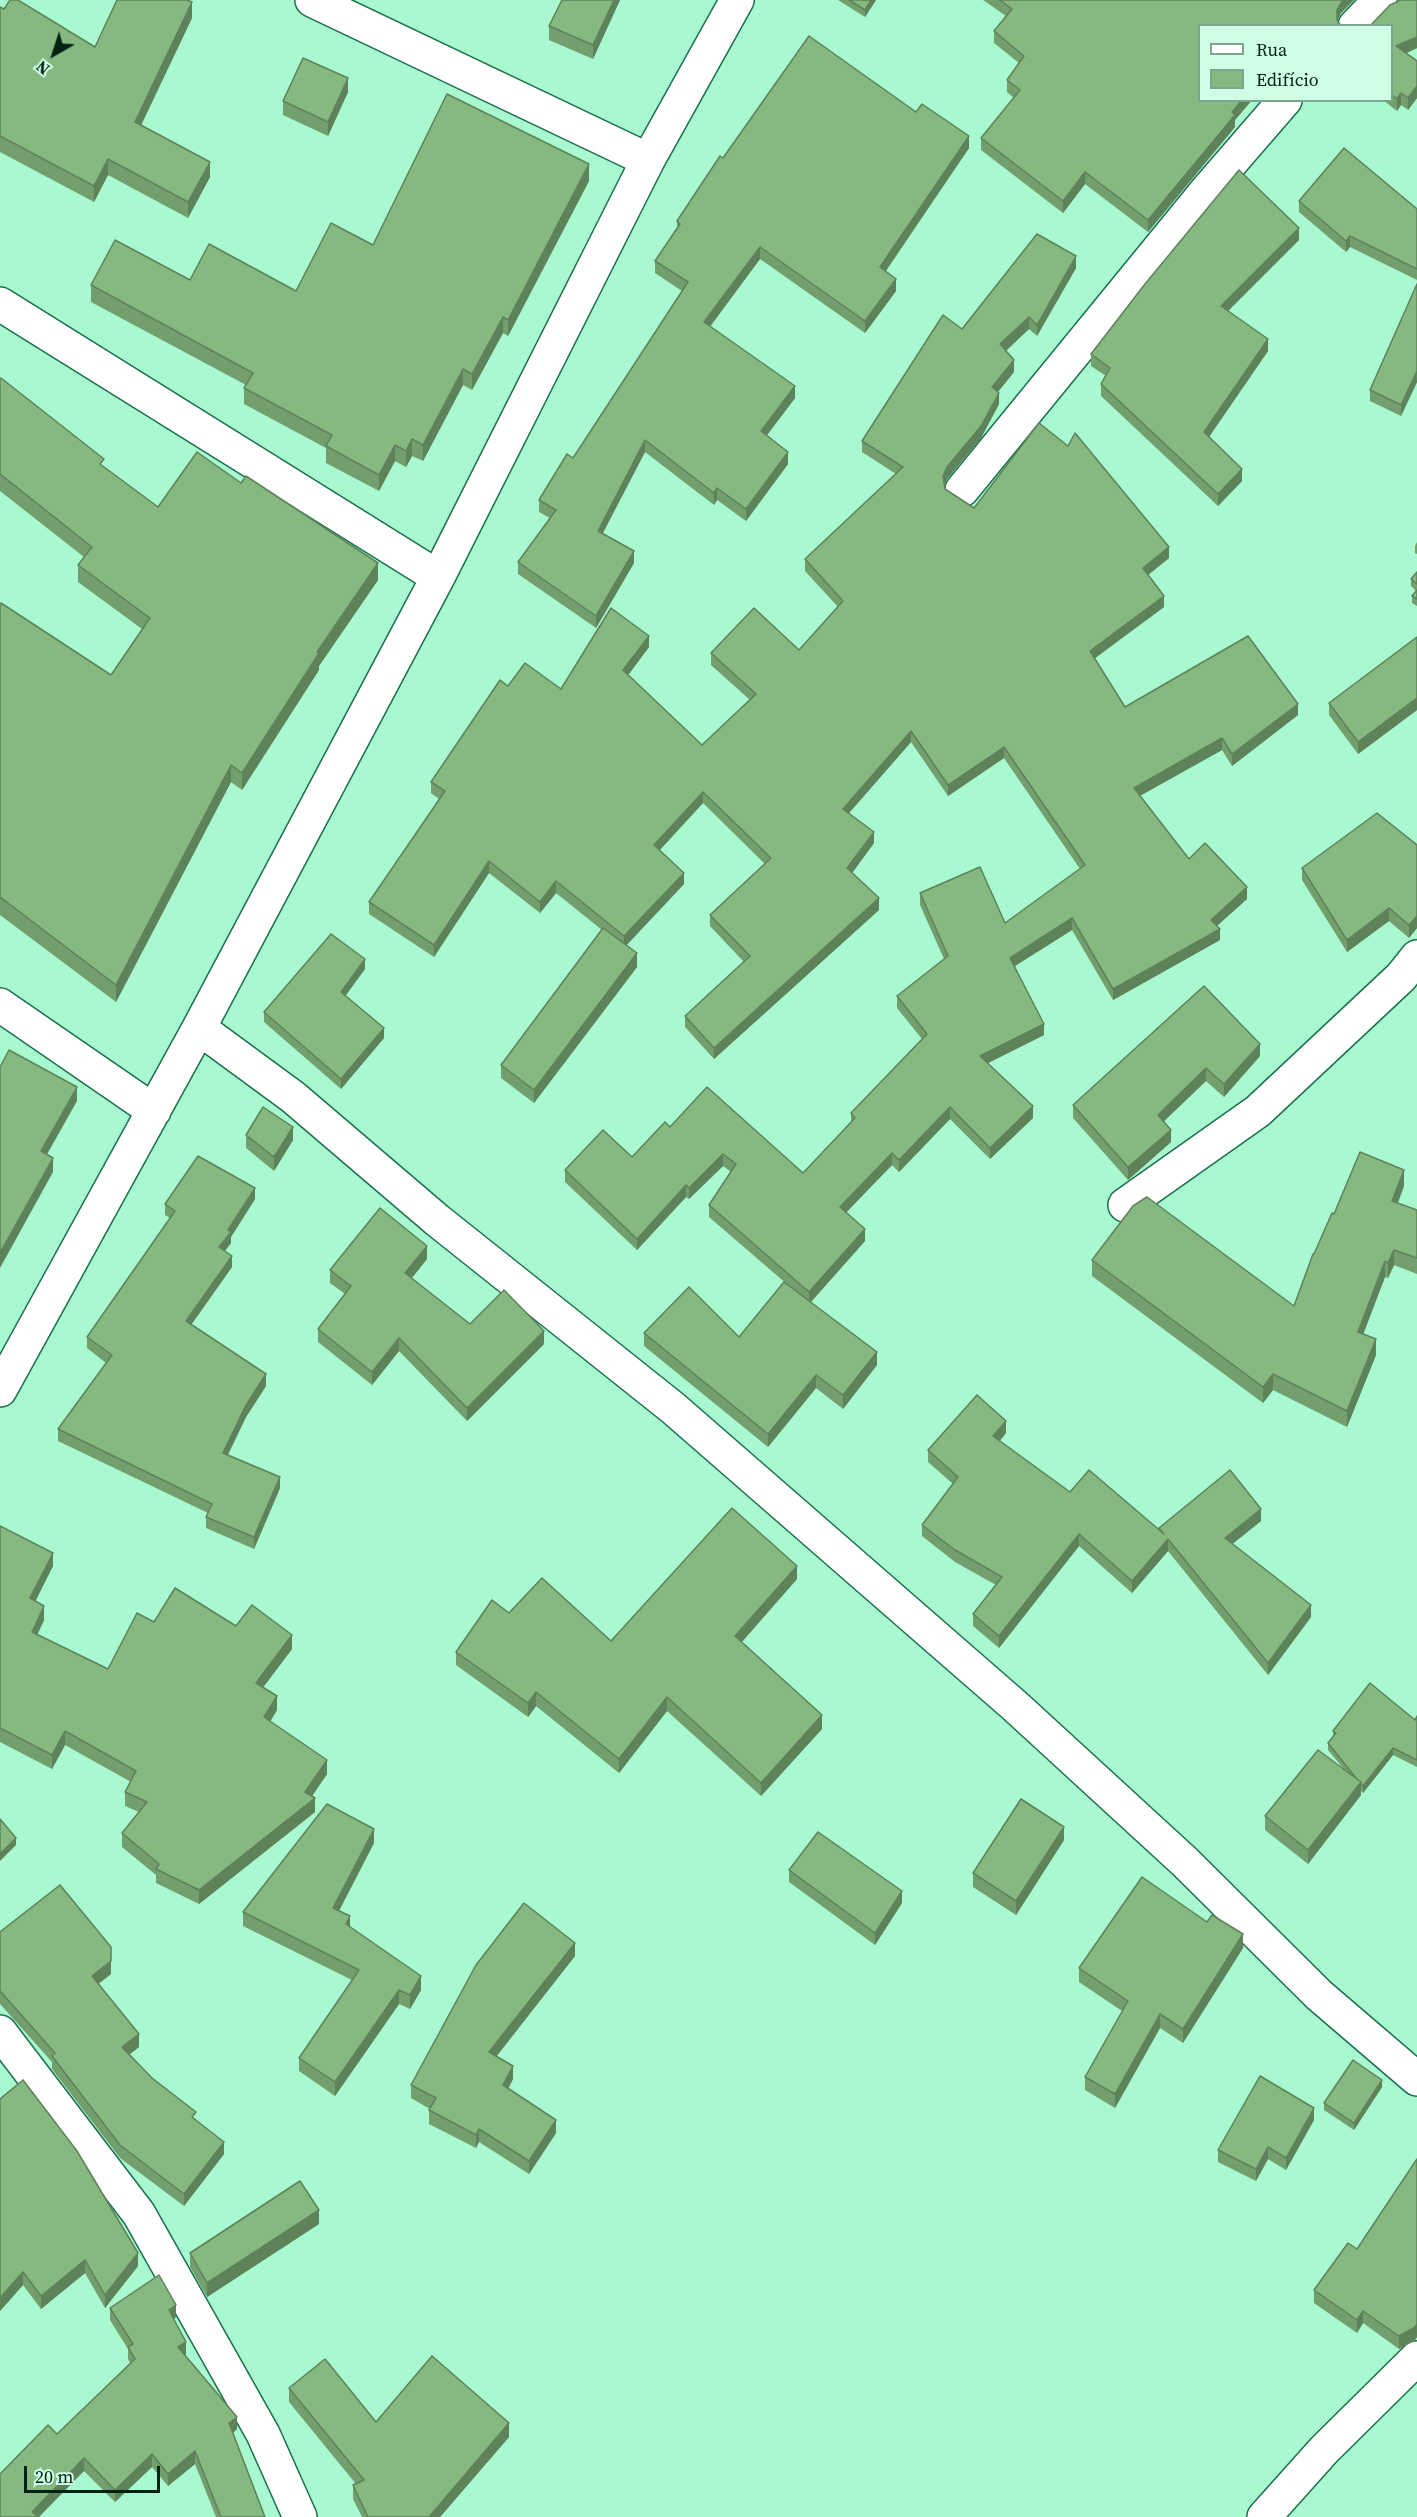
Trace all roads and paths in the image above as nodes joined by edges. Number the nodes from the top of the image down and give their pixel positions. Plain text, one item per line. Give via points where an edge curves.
1 (312, 0) edge
2 (737, 0) edge
3 (1380, 0) edge
4 (1357, 24) edge
5 (1282, 102) edge
6 (648, 160) junction
7 (0, 304) edge
8 (962, 490) dead end
9 (438, 577) junction
10 (1417, 957) edge
11 (0, 1005) edge
12 (199, 1028) junction
13 (154, 1111) junction
14 (1125, 1205) dead end
15 (0, 1390) edge
16 (0, 2032) edge
17 (1417, 2079) edge
18 (1417, 2358) edge
19 (300, 2517) edge
20 (1264, 2517) edge

1 - 6 street
2 - 6 street
3 - 4 street
5 - 8 street
6 - 9 street
7 - 9 street
9 - 12 street
10 - 14 street via 1401,977 1258,1111
11 - 13 street
12 - 13 street
12 - 17 street via 293,1096 437,1220 673,1408 1015,1706 1185,1862 1319,1995
13 - 15 street
16 - 19 street via 139,2214 263,2434
18 - 20 street via 1324,2450

